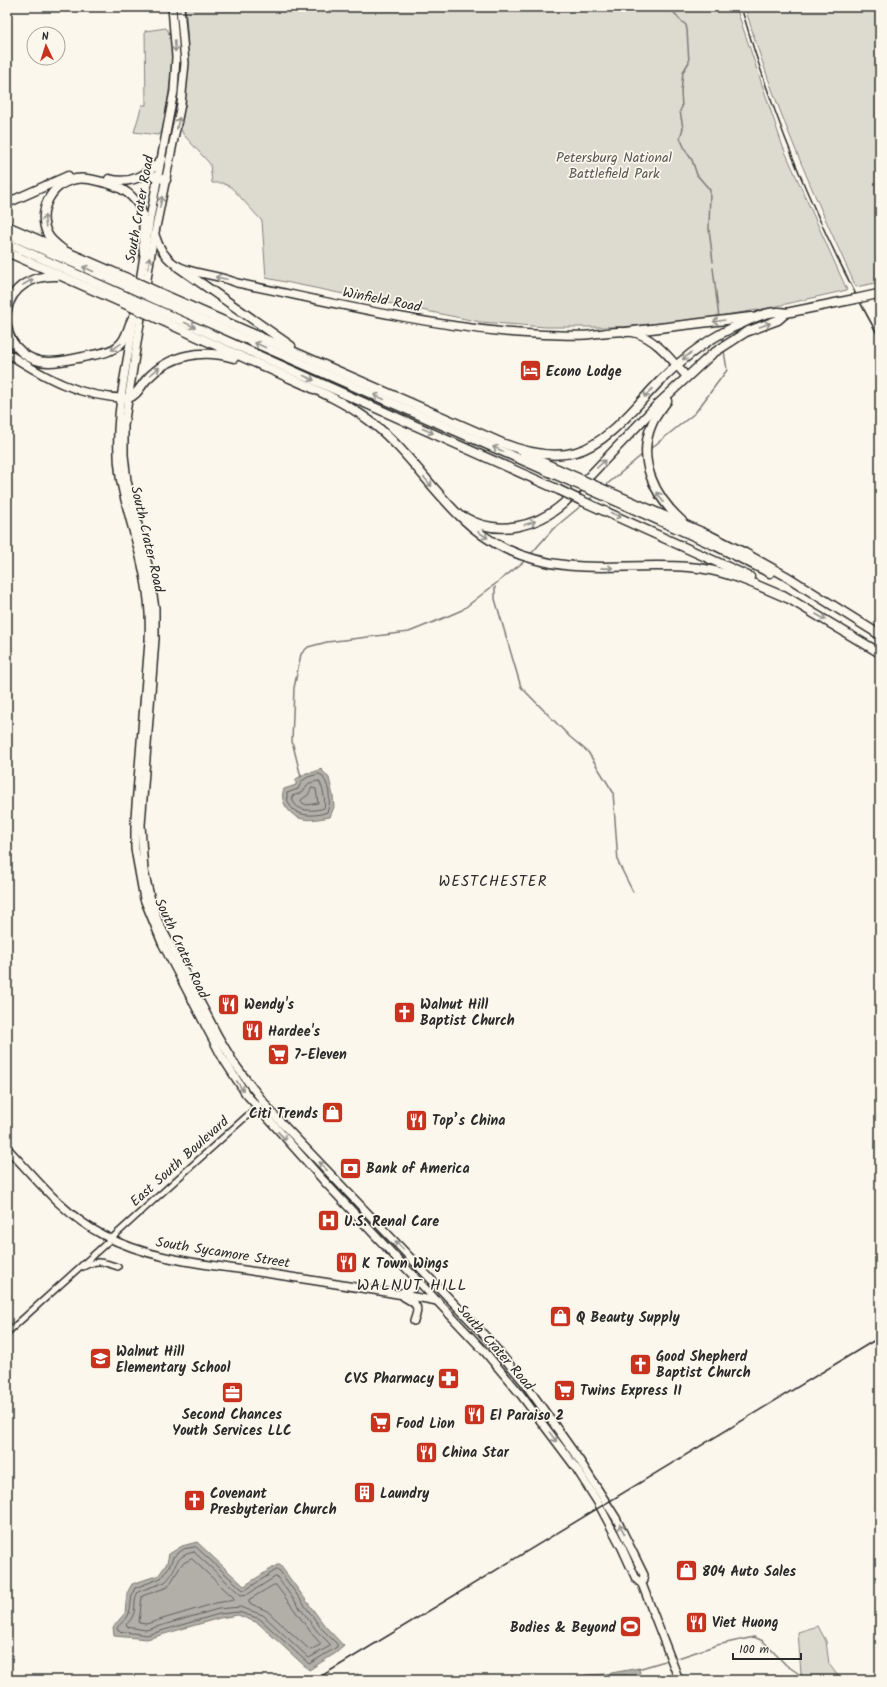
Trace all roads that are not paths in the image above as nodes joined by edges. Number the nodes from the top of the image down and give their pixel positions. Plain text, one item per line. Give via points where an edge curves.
1 (172, 7) edge
2 (180, 7) edge
3 (162, 158) junction
4 (146, 174) junction
5 (162, 179) junction
6 (7, 203) edge
7 (7, 226) edge
8 (7, 234) edge
9 (155, 234) junction
10 (7, 243) edge
11 (7, 252) edge
12 (66, 252) junction
13 (144, 253) junction
14 (178, 267) junction
15 (64, 277) junction
16 (125, 282) junction
17 (879, 294) edge
18 (119, 297) junction
19 (159, 297) junction
20 (7, 311) edge
21 (153, 313) junction
22 (786, 313) junction
23 (135, 315) junction
24 (758, 317) junction
25 (7, 326) edge
26 (626, 332) junction
27 (7, 353) edge
28 (304, 356) junction
29 (676, 365) junction
30 (274, 371) junction
31 (687, 377) junction
32 (680, 384) junction
33 (125, 398) junction
34 (506, 445) junction
35 (575, 480) junction
36 (594, 488) junction
37 (454, 510) junction
38 (687, 526) junction
39 (788, 598) junction
40 (822, 599) junction
41 (880, 634) edge
42 (880, 653) edge
43 (263, 1102) junction
44 (256, 1107) junction
45 (7, 1148) edge
46 (111, 1239) junction
47 (118, 1267) dead end
48 (78, 1269) junction
49 (413, 1274) junction
50 (399, 1293) junction
51 (445, 1294) junction
52 (437, 1301) junction
53 (414, 1321) dead end
54 (7, 1332) edge
55 (642, 1584) junction
56 (679, 1680) edge

1 -> 3 main road, South Crater Road via 175,78
5 -> 2 main road, South Crater Road via 180,115 184,83 185,63
3 - 4 highway
3 - 5 main road, South Crater Road
4 - 5 highway
4 - 6 highway via 126,181 74,174
9 -> 5 main road, South Crater Road
5 - 13 main road, South Crater Road
7 - 12 highway
16 -> 8 highway
9 - 14 main road via 164,254
33 -> 9 main road, South Crater Road
10 - 18 highway
11 - 15 highway
12 -> 13 highway via 48,235 44,210 51,195 59,186 81,178 115,186 134,198 144,220
12 - 16 highway
13 - 23 main road, South Crater Road
26 -> 14 main road, Winfield Road via 586,335 478,329 237,283
14 - 28 highway
15 - 18 highway
20 -> 15 highway via 12,297 26,283 38,277
16 - 19 highway, bridge
17 - 22 highway, bridge
18 - 21 highway, bridge
19 - 28 highway
35 -> 19 highway
21 - 30 highway
21 -> 39 highway, bridge via 718,561
22 - 24 highway via 778,311
31 -> 22 highway via 724,345 746,332 778,320
23 -> 25 highway via 126,336 116,347 106,352 53,362 36,360 25,355 12,341
23 - 33 main road, South Crater Road
24 -> 26 highway
24 -> 29 highway via 718,335
26 - 29 main road via 641,335 652,342
27 - 33 main road via 62,385 90,394
28 - 34 highway
29 - 31 main road
29 -> 34 highway via 609,433 584,449 564,454 543,454
33 -> 30 highway via 134,396 157,369 192,354 223,355
30 -> 37 highway via 330,396 372,422
31 - 32 highway
37 -> 32 highway via 477,523 495,527 521,526 542,519 564,503
38 -> 32 highway via 660,497 651,479 647,460 652,425
33 - 43 main road, South Crater Road via 125,470 150,575 155,614 141,820 145,877 158,920 175,955 218,1036
33 -> 44 main road, South Crater Road via 118,430 120,470 145,580 150,614 135,825 135,849 141,886 166,950 222,1057
34 - 35 highway
35 - 36 highway, bridge
36 - 38 highway
36 - 40 highway
37 -> 39 highway via 472,528 495,543 520,555 549,563 576,567 666,566 706,569 734,576
38 - 40 highway via 746,553
39 -> 42 highway
40 - 41 highway
43 - 44 street, East South Boulevard
51 -> 43 main road, South Crater Road
44 - 46 street, East South Boulevard
44 -> 49 main road, South Crater Road
45 - 46 main road, South Sycamore Street via 69,1212 87,1226
46 - 48 street, East South Boulevard
46 - 50 main road, South Sycamore Street via 168,1258
47 - 48 street via 96,1262
48 - 54 street, East South Boulevard
49 - 50 main road via 413,1288
49 - 52 main road, South Crater Road
50 - 52 main road, South Sycamore Street
50 - 53 main road via 416,1305 418,1313
51 - 52 main road
55 -> 51 main road, South Crater Road via 644,1575 626,1535 580,1461 518,1373
52 -> 55 main road, South Crater Road via 497,1365 554,1438 596,1501 636,1579
55 - 56 main road, South Crater Road

